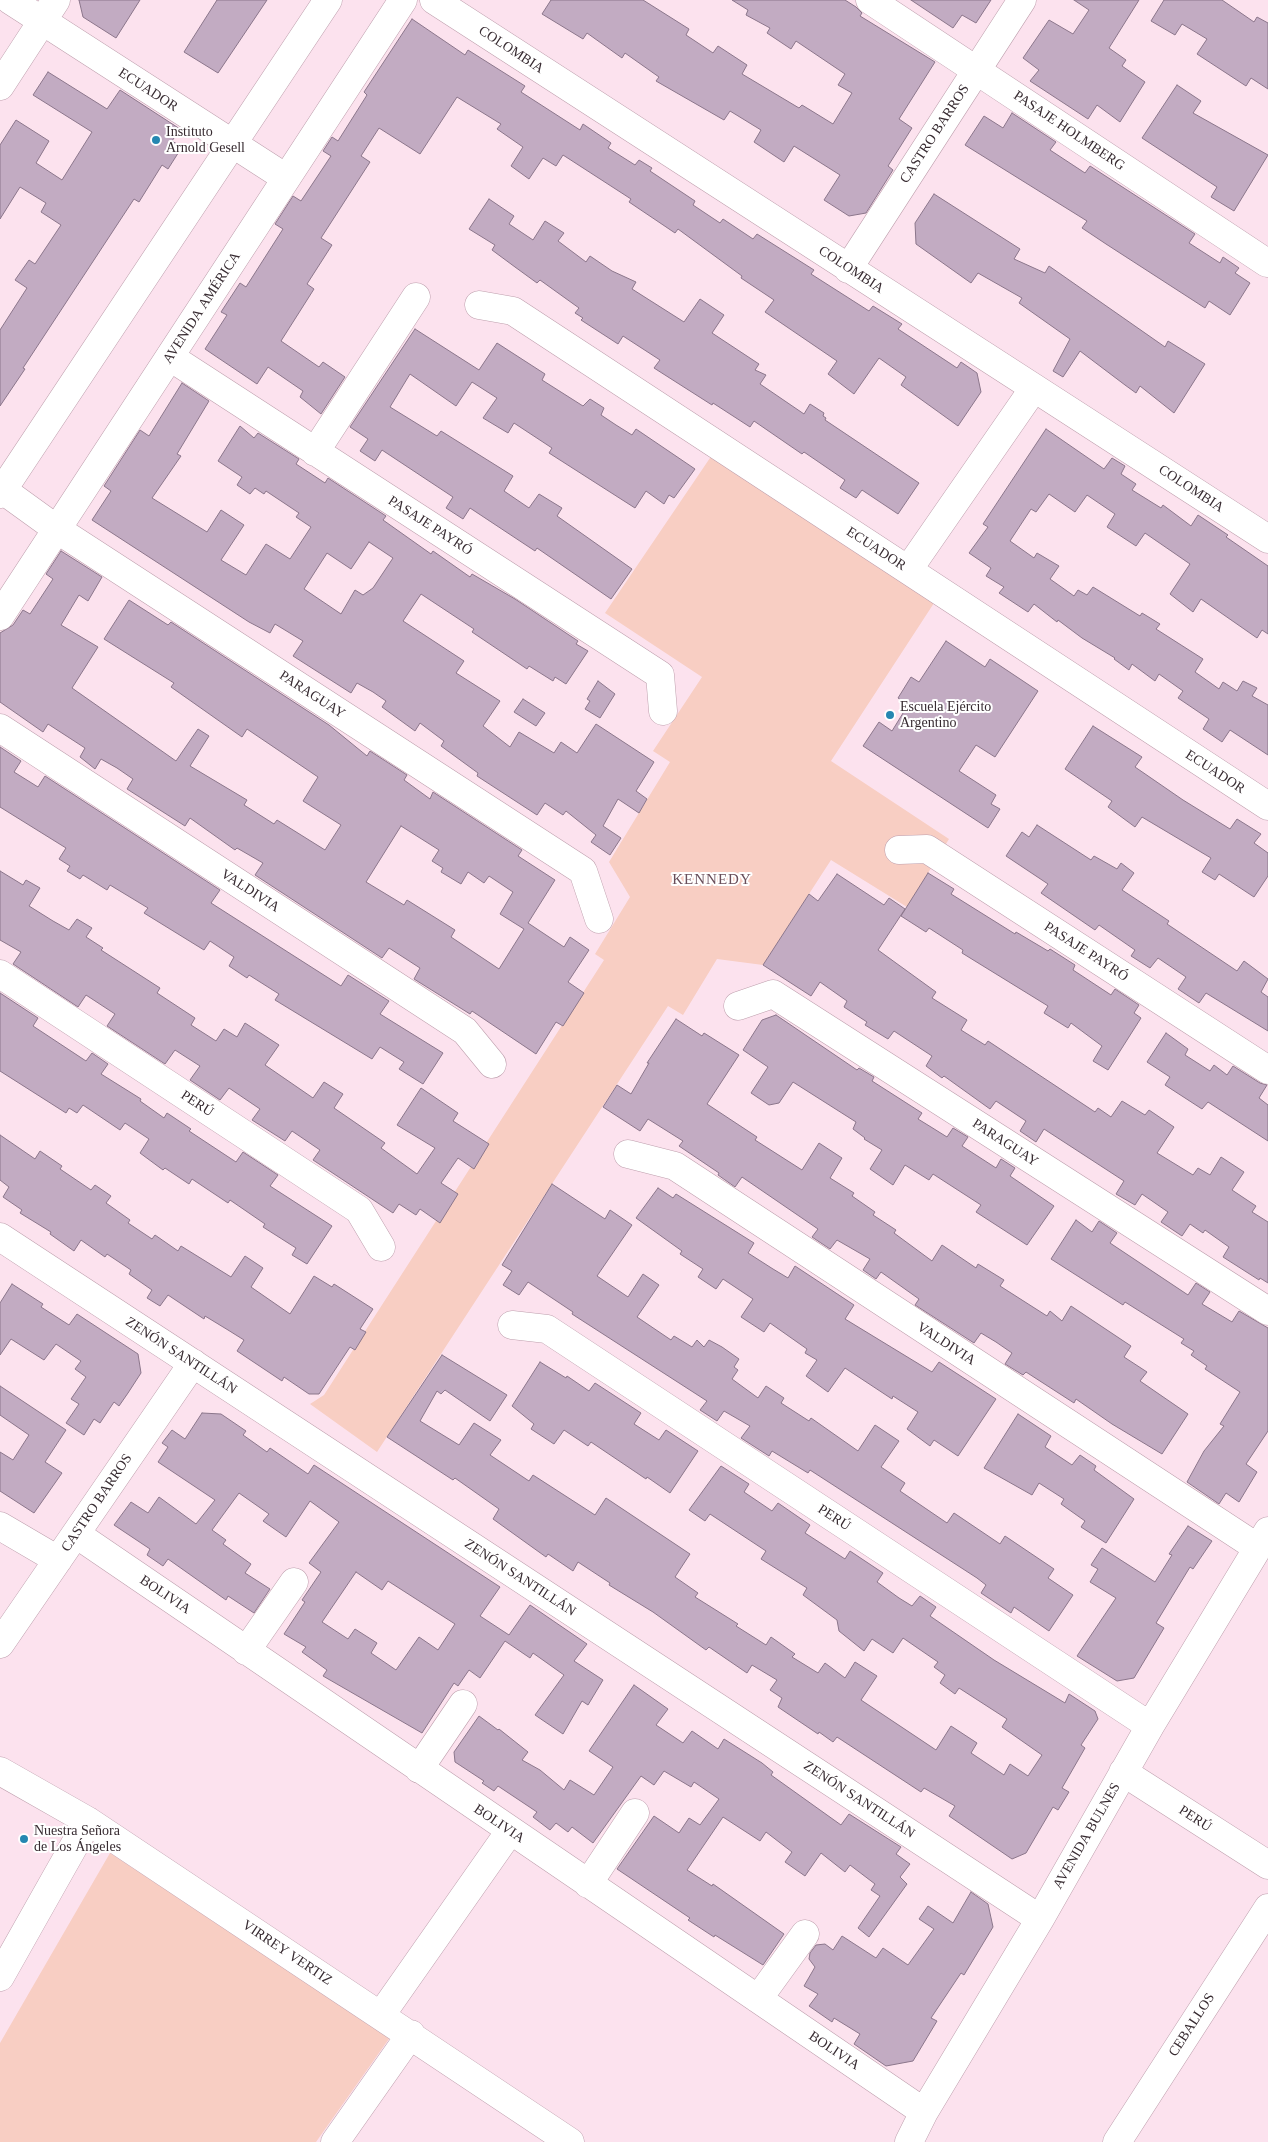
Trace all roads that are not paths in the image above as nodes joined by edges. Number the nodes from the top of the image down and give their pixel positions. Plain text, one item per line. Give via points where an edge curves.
1 (10, 0) edge
2 (328, 0) edge
3 (403, 0) edge
4 (434, 0) edge
5 (870, 0) edge
6 (1022, 0) edge
7 (50, 10) edge
8 (976, 70) junction
9 (0, 86) edge
10 (232, 145) junction
11 (286, 178) junction
12 (1267, 263) edge
13 (848, 269) junction
14 (416, 297) dead end
15 (480, 305) dead end
16 (170, 358) junction
17 (1034, 388) junction
18 (315, 452) junction
19 (1, 490) edge
20 (58, 530) junction
21 (1268, 539) edge
22 (908, 570) junction
23 (0, 616) edge
24 (663, 711) dead end
25 (0, 728) edge
26 (1268, 806) edge
27 (899, 850) dead end
28 (599, 919) dead end
29 (0, 974) edge
30 (738, 1006) dead end
31 (492, 1064) dead end
32 (1268, 1070) edge
33 (628, 1154) dead end
34 (0, 1237) edge
35 (382, 1247) dead end
36 (1268, 1311) edge
37 (512, 1325) dead end
38 (193, 1363) junction
39 (0, 1526) edge
40 (76, 1534) junction
41 (1263, 1540) edge
42 (58, 1560) junction
43 (294, 1582) dead end
44 (0, 1644) edge
45 (246, 1651) junction
46 (463, 1704) dead end
47 (1150, 1726) junction
48 (419, 1769) junction
49 (0, 1771) edge
50 (1123, 1772) junction
51 (635, 1813) dead end
52 (88, 1821) junction
53 (510, 1831) junction
54 (1268, 1865) edge
55 (588, 1884) junction
56 (1268, 1908) edge
57 (1040, 1918) junction
58 (805, 1934) dead end
59 (0, 1977) edge
60 (758, 1999) junction
61 (381, 2015) junction
62 (411, 2034) junction
63 (924, 2112) junction
64 (335, 2142) edge
65 (570, 2142) edge
66 (909, 2142) edge
67 (1117, 2142) edge

1 - 7 street, ECUADOR
2 - 10 street
3 - 11 street, AVENIDA AMÉRICA
4 - 13 street, COLOMBIA
5 - 8 street, PASAJE HOLMBERG
6 - 8 street, CASTRO BARROS
7 - 9 street
7 - 10 street, ECUADOR
8 - 12 street, PASAJE HOLMBERG
8 - 13 street, CASTRO BARROS
10 - 11 street, ECUADOR
10 - 19 street
11 - 16 street, AVENIDA AMÉRICA
13 - 17 street, COLOMBIA
14 - 18 street
15 - 22 street, ECUADOR via 513,312
16 - 18 street, PASAJE PAYRÓ
16 - 20 street, AVENIDA AMÉRICA
17 - 21 street, COLOMBIA
17 - 22 street
18 - 24 street, PASAJE PAYRÓ via 660,675
19 - 20 street, PARAGUAY
20 - 23 street, AVENIDA AMÉRICA
20 - 28 street, PARAGUAY via 583,871
22 - 26 street, ECUADOR
25 - 31 street, VALDIVIA via 465,1031
27 - 32 street, PASAJE PAYRÓ via 927,849
29 - 35 street, PERÚ via 359,1210
30 - 36 street, PARAGUAY via 773,994
33 - 41 street, VALDIVIA via 675,1166
34 - 38 street, ZENÓN SANTILLÁN
37 - 47 street, PERÚ via 547,1329
38 - 40 street, CASTRO BARROS
38 - 57 street, ZENÓN SANTILLÁN
39 - 42 street
40 - 42 street, CASTRO BARROS
40 - 45 street, BOLIVIA
41 - 47 street, AVENIDA BULNES
42 - 44 street, CASTRO BARROS
43 - 45 street
45 - 48 street, BOLIVIA
46 - 48 street
47 - 50 street, AVENIDA BULNES
48 - 53 street, BOLIVIA
49 - 52 street, VIRREY VERTIZ
50 - 54 street, PERÚ
50 - 57 street, AVENIDA BULNES
51 - 55 street
52 - 59 street
52 - 61 street, VIRREY VERTIZ
53 - 55 street, BOLIVIA
53 - 61 street
55 - 60 street, BOLIVIA
56 - 67 street, CEBALLOS
57 - 63 street, AVENIDA BULNES
58 - 60 street
60 - 63 street, BOLIVIA
61 - 62 street, VIRREY VERTIZ
62 - 64 street
62 - 65 street, VIRREY VERTIZ
63 - 66 street, AVENIDA BULNES

